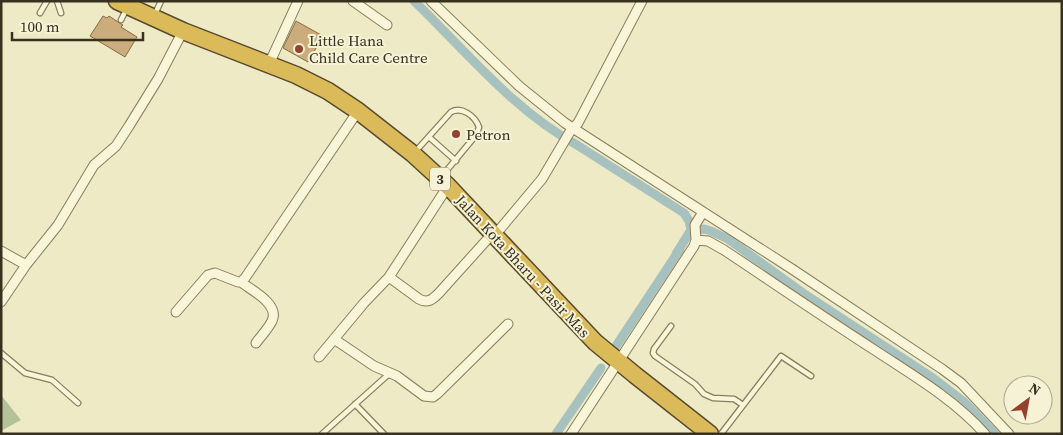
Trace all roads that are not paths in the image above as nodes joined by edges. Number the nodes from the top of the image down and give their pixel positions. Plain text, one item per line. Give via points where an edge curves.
1 (47, 1) edge
2 (57, 1) edge
3 (161, 1) edge
4 (298, 1) edge
5 (353, 1) edge
6 (431, 1) edge
7 (642, 1) edge
8 (122, 9) edge
9 (40, 13) dead end
10 (61, 13) dead end
11 (153, 18) junction
12 (387, 25) dead end
13 (183, 31) junction
14 (269, 64) junction
15 (358, 111) junction
16 (572, 131) junction
17 (429, 137) junction
18 (413, 154) junction
19 (456, 161) junction
20 (444, 182) junction
21 (699, 218) junction
22 (494, 234) junction
23 (696, 240) junction
24 (1, 250) edge
25 (26, 265) junction
26 (388, 277) junction
27 (241, 282) junction
28 (1, 302) edge
29 (176, 312) dead end
30 (508, 324) dead end
31 (671, 326) dead end
32 (334, 339) junction
33 (256, 343) dead end
34 (1, 353) edge
35 (320, 357) dead end
36 (617, 361) junction
37 (390, 372) junction
38 (811, 376) dead end
39 (78, 403) dead end
40 (355, 404) junction
41 (743, 405) junction
42 (322, 434) edge
43 (384, 434) edge
44 (571, 434) edge
45 (710, 434) edge
46 (721, 434) edge
47 (985, 434) edge
48 (1009, 434) edge

1 - 9 lane
2 - 10 lane
3 - 11 lane
4 - 14 street
5 - 12 street
6 - 16 street
7 - 16 street
8 - 11 highway, Jalan Kota Bharu - Pasir Mas / 3
11 - 13 highway, Jalan Kota Bharu - Pasir Mas / 3
13 - 14 highway, Jalan Kota Bharu - Pasir Mas / 3
13 - 25 street via 158,79 116,146 94,166 58,224
14 - 15 highway, Jalan Kota Bharu - Pasir Mas / 3 via 328,91
15 - 18 highway, Jalan Kota Bharu - Pasir Mas / 3
15 - 27 street
16 - 21 street
16 - 22 street via 542,179
17 - 18 lane
17 - 19 lane
17 - 19 lane via 451,112 464,110 479,127
18 - 20 highway, Jalan Kota Bharu - Pasir Mas / 3
19 - 20 lane
20 - 22 highway, Jalan Kota Bharu - Pasir Mas / 3
20 - 26 street
21 - 23 street
21 - 48 street via 942,369 961,383
22 - 26 street via 428,301 424,302
22 - 36 highway, Jalan Kota Bharu - Pasir Mas / 3 via 574,321
23 - 36 street
23 - 47 street via 724,250 913,376 960,410
24 - 25 street
25 - 28 street
26 - 32 street
27 - 29 street via 215,273 208,275
27 - 33 street via 273,308 272,321
30 - 37 street via 433,397 424,396
31 - 41 lane via 654,349 655,356 704,394 734,399
32 - 35 street
32 - 37 street via 366,362
34 - 39 lane via 25,373 52,380
36 - 44 street
36 - 45 highway, Jalan Kota Bharu - Pasir Mas / 3
37 - 40 lane
38 - 41 lane via 782,356
40 - 42 lane
40 - 43 lane
41 - 46 lane

